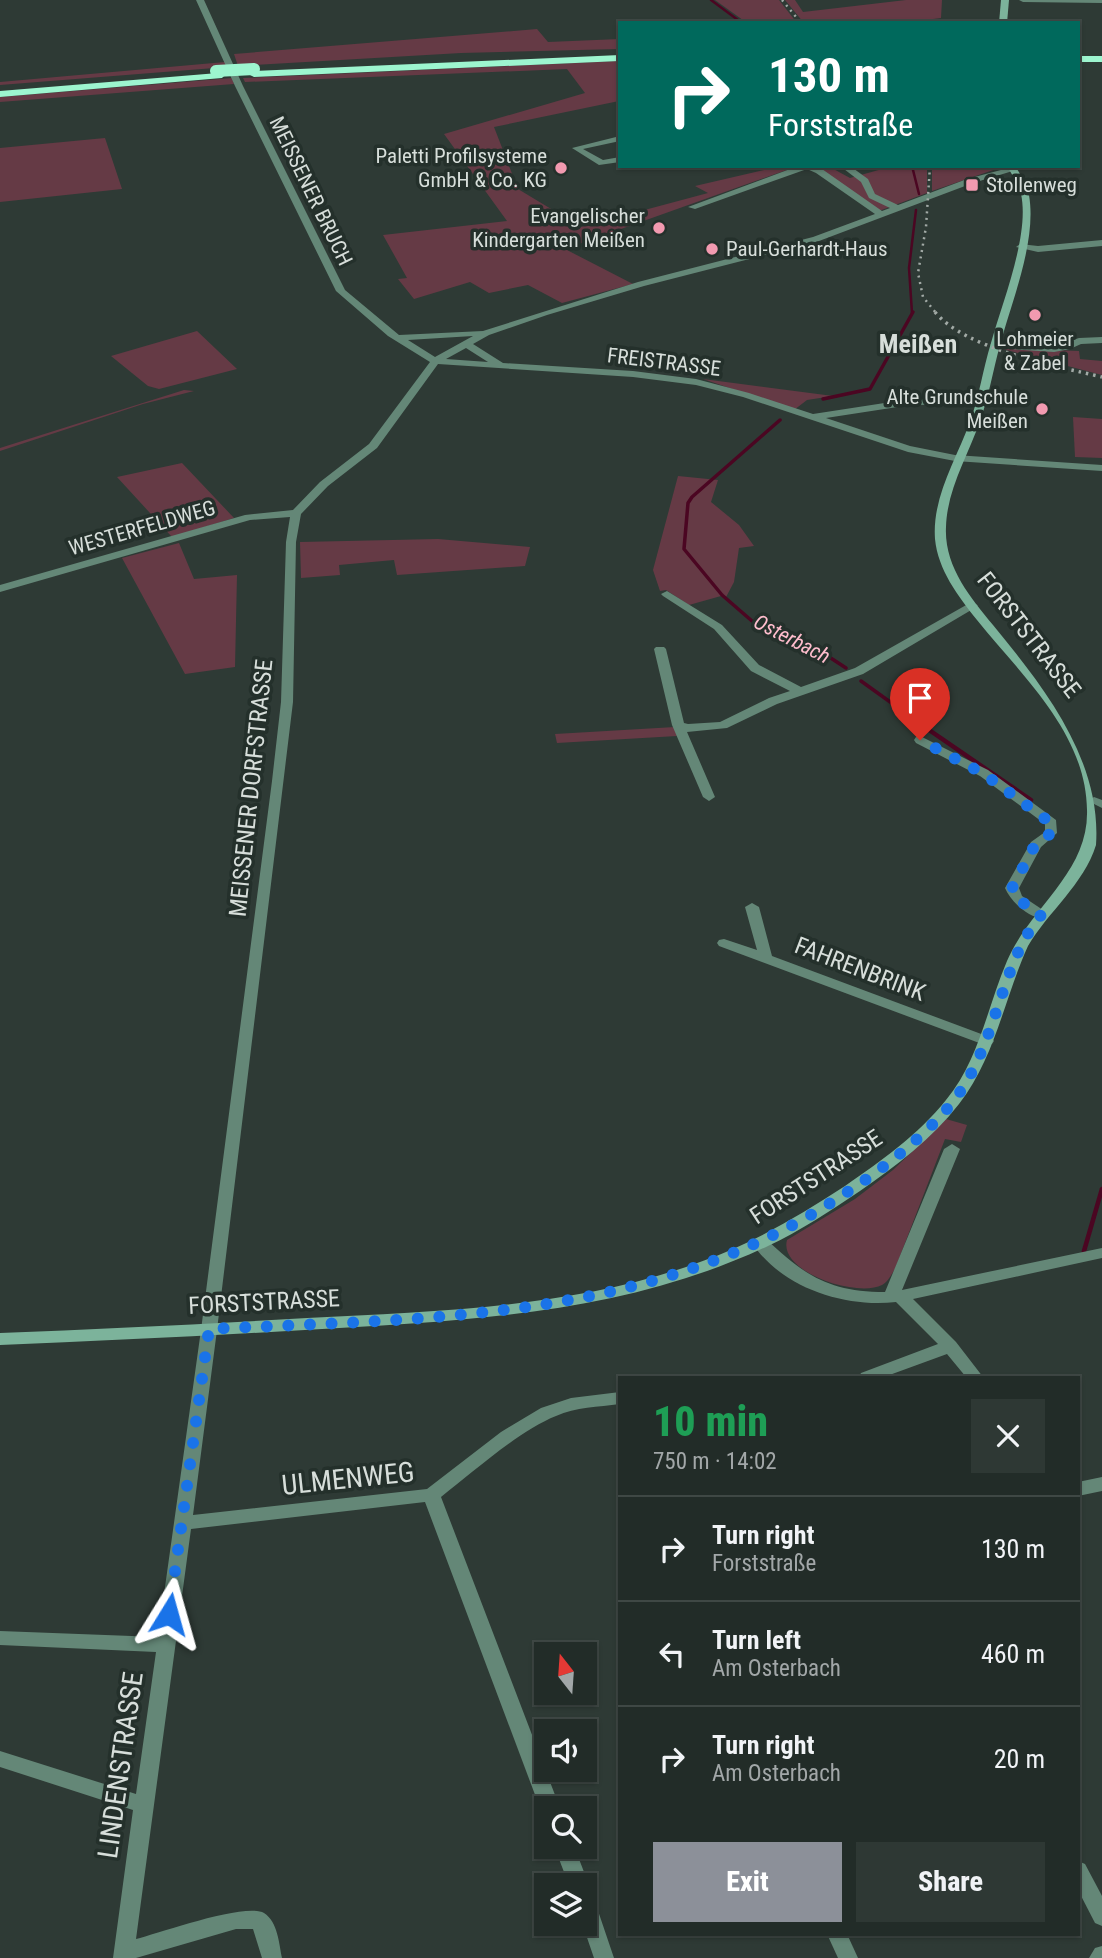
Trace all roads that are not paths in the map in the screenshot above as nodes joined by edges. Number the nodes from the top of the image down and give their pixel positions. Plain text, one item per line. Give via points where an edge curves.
1 (200, 0) edge
2 (1005, 0) edge
3 (1023, 0) edge
4 (1102, 1) edge
5 (1003, 21) edge
6 (618, 52) edge
7 (1080, 53) edge
8 (1102, 54) edge
9 (618, 58) edge
10 (1080, 59) edge
11 (1102, 60) edge
12 (254, 71) junction
13 (0, 92) edge
14 (618, 138) edge
15 (618, 159) edge
16 (801, 168) edge
17 (812, 168) edge
18 (847, 168) edge
19 (1009, 168) edge
20 (1012, 168) edge
21 (976, 179) junction
22 (1019, 181) junction
23 (692, 207) dead end
24 (897, 208) junction
25 (881, 214) junction
26 (1102, 243) edge
27 (1020, 247) junction
28 (486, 333) junction
29 (398, 338) junction
30 (1102, 340) edge
31 (466, 344) junction
32 (995, 345) junction
33 (435, 361) junction
34 (503, 367) junction
35 (983, 399) junction
36 (810, 418) junction
37 (960, 459) junction
38 (1102, 468) edge
39 (296, 513) junction
40 (0, 589) edge
41 (667, 594) dead end
42 (972, 606) junction
43 (660, 649) dead end
44 (799, 691) junction
45 (678, 725) junction
46 (920, 740) dead end
47 (709, 797) dead end
48 (1098, 803) edge
49 (752, 907) dead end
50 (1041, 915) junction
51 (724, 943) dead end
52 (766, 958) junction
53 (987, 1041) junction
54 (951, 1149) dead end
55 (760, 1243) junction
56 (1102, 1253) edge
57 (895, 1296) junction
58 (209, 1329) junction
59 (0, 1339) edge
60 (950, 1346) junction
61 (870, 1376) edge
62 (974, 1376) edge
63 (618, 1398) edge
64 (1102, 1484) edge
65 (1080, 1489) edge
66 (431, 1496) junction
67 (181, 1522) junction
68 (0, 1638) edge
69 (164, 1645) junction
70 (0, 1759) edge
71 (545, 1796) edge
72 (143, 1805) junction
73 (1080, 1874) edge
74 (1102, 1917) edge
75 (597, 1936) edge
76 (838, 1936) edge
77 (123, 1955) edge
78 (272, 1958) edge
79 (604, 1958) edge
80 (848, 1958) edge

1 - 29 street, MEISSENER BRUCH via 341,291
2 - 5 street
3 - 4 street
6 - 12 highway
7 - 8 highway
9 - 12 highway
10 - 11 highway
12 - 13 highway, bridge
14 - 15 street via 576,148 602,163
16 - 23 street
17 - 25 street
18 - 24 street via 865,181 871,197
19 - 21 street
20 - 22 street, FORSTSTRASSE
21 - 22 street
21 - 24 street
22 - 27 street, FORSTSTRASSE via 1025,193
24 - 25 street
25 - 28 street via 816,239 610,292
26 - 27 street
27 - 32 street, FORSTSTRASSE
28 - 29 street
28 - 31 street
29 - 33 street, MEISSENER BRUCH
30 - 32 street via 1054,349
31 - 33 street
31 - 34 street
32 - 35 street, FORSTSTRASSE
33 - 34 street, FREISTRASSE
33 - 39 street via 373,446
34 - 36 street, FREISTRASSE via 696,382
35 - 36 street via 874,406
35 - 37 street, FORSTSTRASSE
36 - 37 street, FREISTRASSE via 908,449
37 - 38 street, FREISTRASSE
37 - 42 street, FORSTSTRASSE via 940,533 948,566
39 - 40 street, WESTERFELDWEG via 249,517
39 - 58 street, MEISSENER DORFSTRASSE via 291,542 287,702
41 - 44 street via 718,627 755,668
42 - 44 street via 859,671
42 - 48 street, FORSTSTRASSE via 1061,716 1080,747
43 - 45 street
44 - 45 street via 723,725
45 - 47 street
46 - 50 street via 984,774 1051,823 1051,833 1035,845 1012,888 1016,898
48 - 50 street, FORSTSTRASSE via 1086,856 1070,884
49 - 52 street, FAHRENBRINK
50 - 53 street, FORSTSTRASSE via 1021,944
51 - 52 street
52 - 53 street, FAHRENBRINK
53 - 55 street, FORSTSTRASSE via 946,1110 891,1162
54 - 57 street
55 - 57 street via 812,1284 855,1295
55 - 58 street, FORSTSTRASSE via 655,1282 558,1304 430,1318
56 - 57 street
57 - 60 street
58 - 59 street, FORSTSTRASSE
58 - 67 street, LINDENSTRASSE
60 - 61 street
60 - 62 street
63 - 66 street, ULMENWEG via 547,1412
64 - 65 street
66 - 67 street, ULMENWEG
66 - 71 street
67 - 69 street, LINDENSTRASSE
68 - 69 street
69 - 72 street, LINDENSTRASSE
70 - 72 street
72 - 77 street, LINDENSTRASSE
73 - 74 street
75 - 79 street
76 - 80 street
77 - 78 street via 248,1919 258,1920 265,1928

